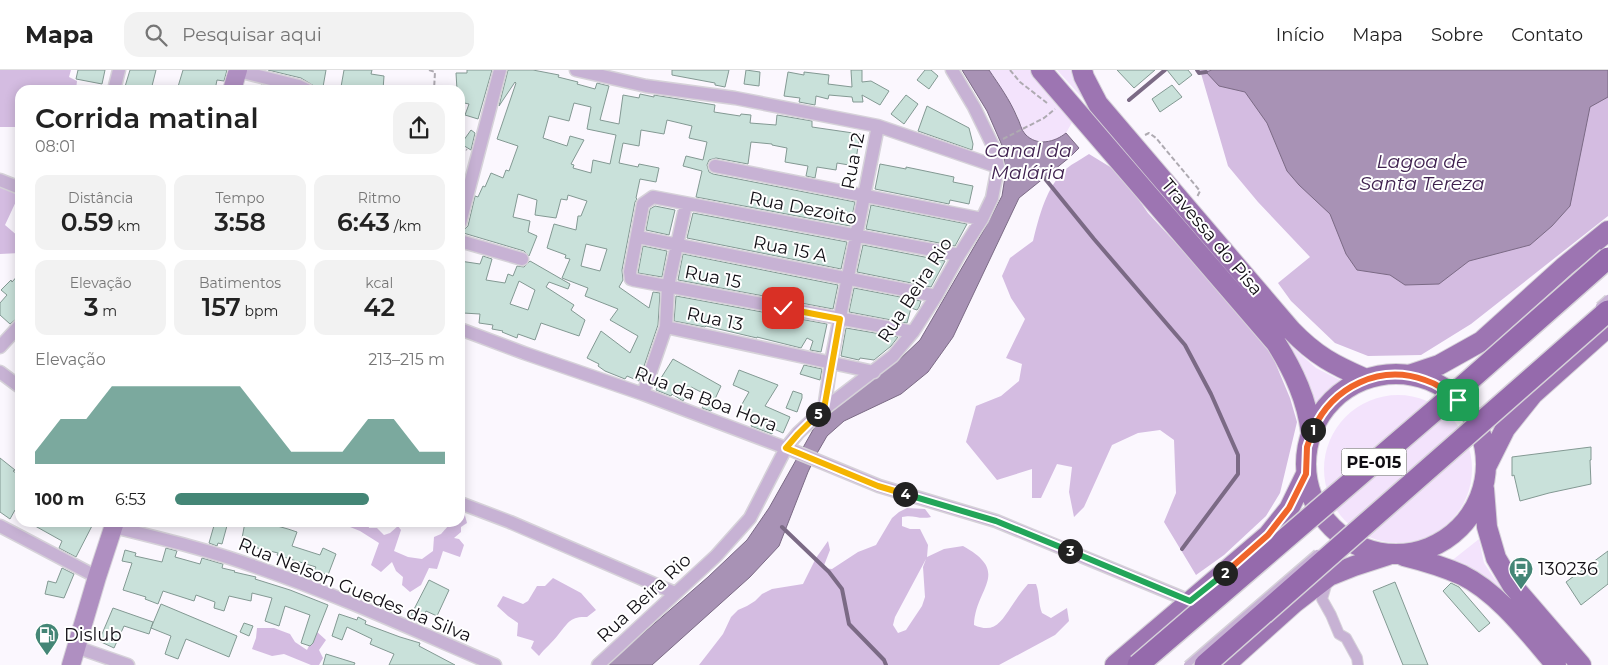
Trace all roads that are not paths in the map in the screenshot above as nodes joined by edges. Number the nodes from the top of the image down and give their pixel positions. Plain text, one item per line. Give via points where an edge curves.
1 (119, 70) edge
2 (238, 70) edge
3 (500, 70) edge
4 (576, 70) edge
5 (952, 70) edge
6 (1041, 70) edge
7 (1082, 70) edge
8 (115, 85) edge
9 (234, 85) edge
10 (295, 85) edge
11 (878, 126) junction
12 (715, 166) dead end
13 (998, 167) junction
14 (0, 180) edge
15 (15, 186) edge
16 (864, 194) junction
17 (465, 201) edge
18 (686, 204) junction
19 (982, 218) junction
20 (1608, 231) edge
21 (856, 236) junction
22 (638, 237) junction
23 (465, 242) edge
24 (677, 245) junction
25 (959, 255) junction
26 (1608, 258) edge
27 (522, 259) dead end
28 (848, 279) junction
29 (668, 286) junction
30 (936, 296) junction
31 (1608, 298) edge
32 (1601, 311) edge
33 (840, 319) junction
34 (666, 327) junction
35 (1608, 327) edge
36 (15, 330) edge
37 (465, 330) edge
38 (913, 332) junction
39 (0, 347) edge
40 (831, 362) junction
41 (1405, 371) junction
42 (0, 372) edge
43 (874, 372) junction
44 (1369, 373) junction
45 (15, 383) edge
46 (643, 394) junction
47 (1464, 396) dead end
48 (1456, 403) dead end
49 (824, 409) junction
50 (1477, 413) dead end
51 (1470, 420) dead end
52 (1311, 434) junction
53 (790, 450) junction
54 (1486, 466) junction
55 (1306, 474) junction
56 (1484, 488) junction
57 (465, 505) edge
58 (1330, 512) dead end
59 (1315, 525) dead end
60 (0, 526) edge
61 (113, 527) edge
62 (121, 527) edge
63 (1343, 530) dead end
64 (1336, 536) dead end
65 (1321, 549) dead end
66 (1395, 554) junction
67 (97, 576) junction
68 (1329, 576) junction
69 (675, 593) junction
70 (1190, 601) junction
71 (76, 647) junction
72 (71, 665) edge
73 (128, 665) edge
74 (495, 665) edge
75 (598, 665) edge
76 (1116, 665) edge
77 (1138, 665) edge
78 (1187, 665) edge
79 (1205, 665) edge
80 (1224, 665) edge
81 (1358, 665) edge
82 (1556, 665) edge
83 (1581, 665) edge

1 - 8 street
2 - 9 main road
2 - 10 street
3 - 17 street
4 - 11 street via 646,86 735,98
5 - 13 street, Rua Beira Rio via 993,146
6 - 52 main road via 1058,102 1093,128 1276,343 1302,392
7 - 44 main road, Travessa do Pisa via 1098,104 1296,336 1308,348 1338,367
11 - 13 street
11 - 16 street, Rua 12
12 - 16 street
13 - 19 street, Rua Beira Rio via 992,198
14 - 15 street
16 - 19 street
16 - 21 street, Rua 12
18 - 21 street, Rua Dezoito
18 - 22 street, Rua Dezoito via 653,197 643,204
18 - 24 street
19 - 25 street, Rua Beira Rio
20 - 41 main road via 1482,341 1439,365
21 - 25 street, Rua Dezoito
21 - 28 street, Rua 12
22 - 24 street, Rua 15 A
22 - 29 street, Rua 15 via 630,272 632,279
23 - 27 street
24 - 28 street, Rua 15 A
24 - 29 street
25 - 30 street, Rua Beira Rio
26 - 77 highway, PE-015, bridge
28 - 30 street, Rua 15 A
28 - 33 street, Rua 12
29 - 33 street, Rua 15
29 - 34 street
30 - 38 street, Rua Beira Rio
31 - 32 lane, bridge
32 - 79 highway, PE-015, bridge
33 - 38 street, Rua 15
33 - 40 street, Rua 12
34 - 40 street, Rua 13
34 - 46 street
35 - 54 main road via 1533,394 1505,429
36 - 39 street
37 - 46 street, Rua da Boa Hora via 524,354
38 - 43 street, Rua Beira Rio
40 - 43 street, Rua 13
40 - 49 street, Rua 12
41 - 44 main road via 1387,375
41 - 54 main road via 1444,388 1471,414 1485,448
42 - 45 street
43 - 49 street, Rua Beira Rio
44 - 52 main road via 1327,406
46 - 53 street, Rua da Boa Hora
47 - 48 lane
49 - 53 street, Rua Beira Rio via 798,434
50 - 51 lane
52 - 55 main road
53 - 69 street, Rua Beira Rio via 750,518 716,556
53 - 70 street, Rua da Boa Hora via 878,486 996,521
54 - 56 main road
55 - 66 main road via 1317,508 1340,535 1372,551
55 - 70 main road via 1289,508 1268,535
56 - 66 main road via 1472,514 1453,535 1428,549
56 - 83 main road via 1487,527 1496,558 1512,585
57 - 69 street
58 - 59 lane
60 - 67 street
61 - 67 main road
62 - 74 street, Rua Nelson Guedes da Silva via 256,566
63 - 64 lane
65 - 78 lane, bridge
66 - 68 main road
66 - 82 main road via 1464,576 1483,589 1507,608
67 - 71 main road
68 - 80 main road
68 - 81 street via 1322,599
69 - 75 street, Rua Beira Rio
70 - 76 main road
71 - 72 main road
71 - 73 street

